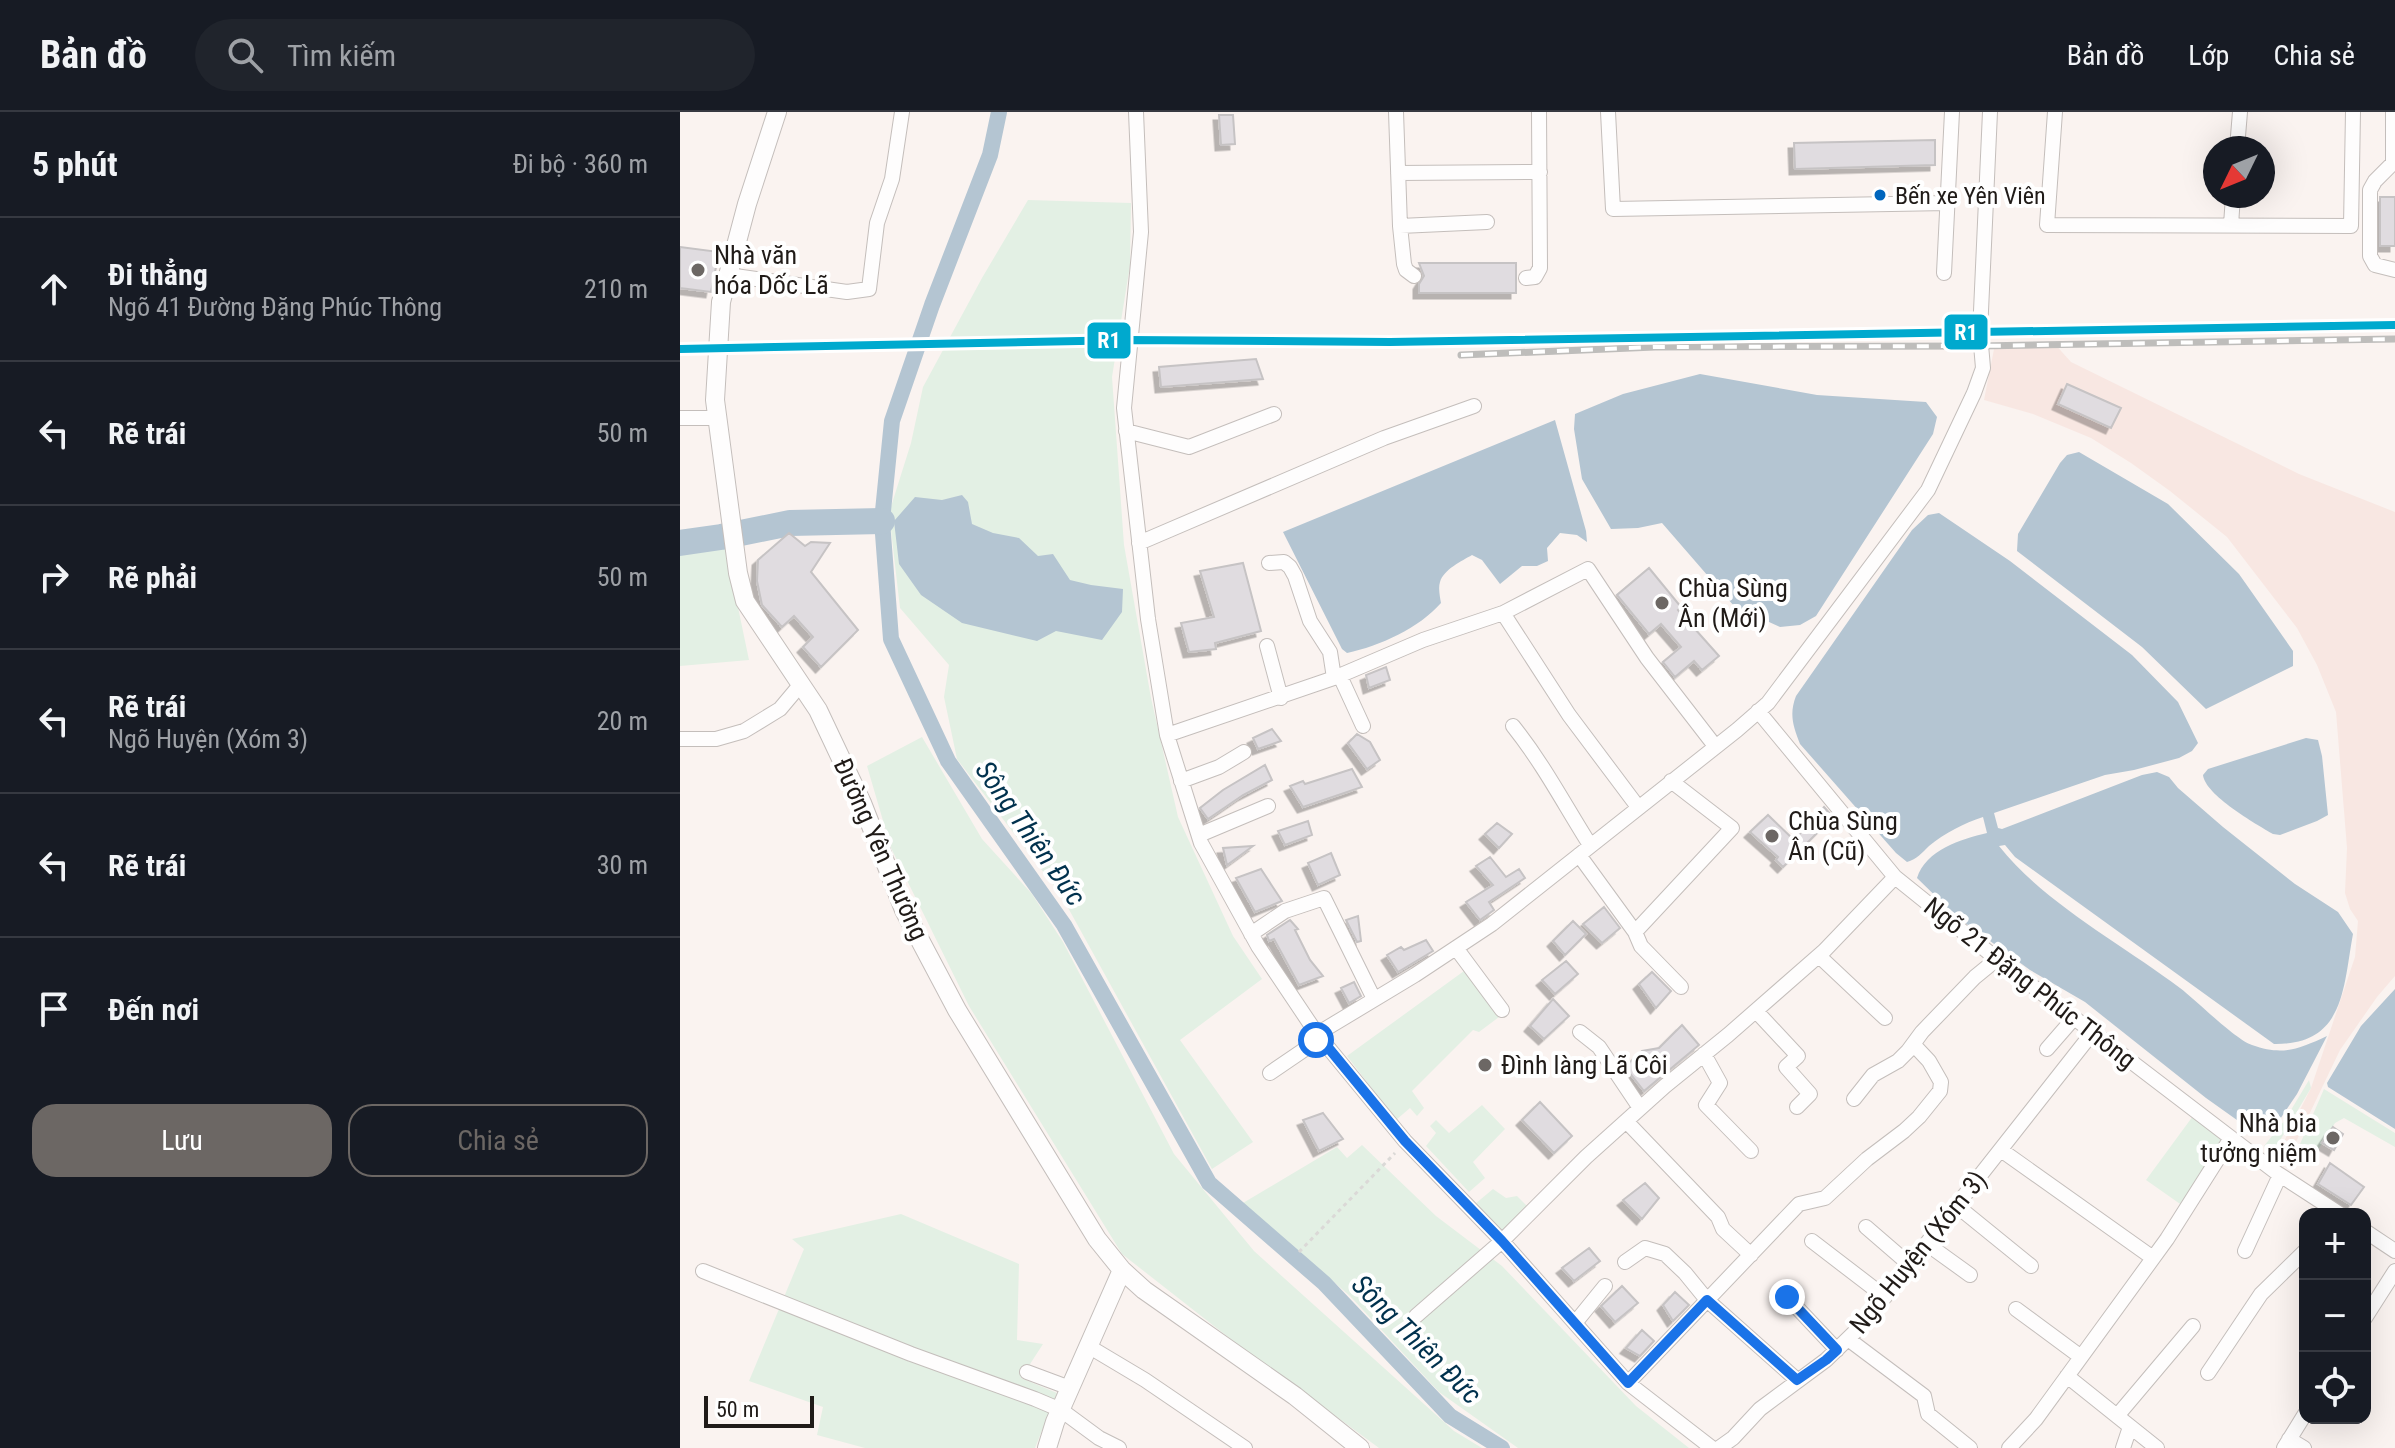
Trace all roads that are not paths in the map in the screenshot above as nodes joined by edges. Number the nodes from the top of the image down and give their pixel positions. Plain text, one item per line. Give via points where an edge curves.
1 (777, 112) edge
2 (902, 112) edge
3 (1136, 112) edge
4 (1396, 112) edge
5 (1539, 112) edge
6 (1608, 112) edge
7 (1952, 112) edge
8 (1990, 112) edge
9 (2055, 112) edge
10 (2240, 112) edge
11 (2353, 112) edge
12 (2393, 112) edge
13 (2238, 136) edge
14 (2394, 150) edge
15 (1540, 172) junction
16 (1398, 173) junction
17 (1948, 203) junction
18 (2232, 208) edge
19 (1487, 222) dead end
20 (2231, 225) junction
21 (1400, 226) junction
22 (2395, 270) edge
23 (1944, 273) dead end
24 (728, 275) junction
25 (1414, 276) dead end
26 (1526, 278) dead end
27 (1474, 406) dead end
28 (1274, 414) dead end
29 (680, 418) edge
30 (717, 418) junction
31 (1126, 431) junction
32 (1139, 543) junction
33 (1269, 563) dead end
34 (1503, 613) junction
35 (1267, 646) dead end
36 (1337, 677) junction
37 (801, 684) junction
38 (1281, 698) junction
39 (1758, 711) junction
40 (1363, 726) dead end
41 (1513, 726) dead end
42 (1167, 735) junction
43 (680, 739) edge
44 (1715, 746) junction
45 (1244, 752) dead end
46 (1181, 781) junction
47 (1671, 781) junction
48 (1268, 806) dead end
49 (1638, 807) junction
50 (1199, 835) junction
51 (1585, 850) junction
52 (1895, 877) junction
53 (1635, 932) junction
54 (1251, 934) junction
55 (1456, 948) junction
56 (1819, 956) junction
57 (1997, 959) junction
58 (1681, 987) dead end
59 (1374, 999) junction
60 (1502, 1010) dead end
61 (1756, 1011) junction
62 (1885, 1018) dead end
63 (2074, 1018) junction
64 (1580, 1032) dead end
65 (2093, 1032) junction
66 (1317, 1034) junction
67 (1913, 1044) junction
68 (2047, 1049) dead end
69 (1704, 1054) junction
70 (1270, 1073) dead end
71 (1854, 1099) dead end
72 (1797, 1107) dead end
73 (1640, 1108) junction
74 (1626, 1121) junction
75 (2231, 1138) junction
76 (2001, 1150) junction
77 (1751, 1151) dead end
78 (2280, 1175) junction
79 (1957, 1206) junction
80 (2328, 1208) edge
81 (1866, 1227) dead end
82 (2371, 1235) edge
83 (1502, 1241) junction
84 (1812, 1241) dead end
85 (1927, 1244) junction
86 (2245, 1251) dead end
87 (2395, 1251) edge
88 (1751, 1255) junction
89 (2299, 1257) edge
90 (2153, 1258) junction
91 (1625, 1262) dead end
92 (1910, 1265) junction
93 (2031, 1266) dead end
94 (1122, 1270) junction
95 (703, 1271) dead end
96 (2395, 1271) edge
97 (1970, 1275) dead end
98 (1605, 1286) dead end
99 (1787, 1297) dead end
100 (1885, 1297) junction
101 (1707, 1300) junction
102 (2016, 1309) dead end
103 (2371, 1309) edge
104 (1416, 1316) dead end
105 (1575, 1323) junction
106 (2193, 1326) dead end
107 (1848, 1339) junction
108 (1088, 1346) junction
109 (1837, 1350) junction
110 (2081, 1357) junction
111 (1027, 1372) dead end
112 (2208, 1373) dead end
113 (2067, 1376) junction
114 (1797, 1380) junction
115 (1628, 1383) junction
116 (1070, 1388) junction
117 (1061, 1410) junction
118 (2117, 1416) junction
119 (2299, 1423) edge
120 (2130, 1427) junction
121 (2286, 1443) edge
122 (1047, 1448) edge
123 (1119, 1448) edge
124 (1245, 1448) edge
125 (1360, 1448) edge
126 (1712, 1448) edge
127 (1719, 1448) edge
128 (1970, 1448) edge
129 (2009, 1448) edge
130 (2123, 1448) edge
131 (2157, 1448) edge
132 (2304, 1448) edge

1 - 24 main road, Đường Yên Thường
2 - 24 street via 892,179 877,223 869,289 847,292
3 - 31 street via 1141,232
4 - 16 street
5 - 15 street
6 - 17 street via 1613,209
7 - 17 street
8 - 39 street via 1983,368 1974,393 1928,490
9 - 20 street via 2047,225
10 - 13 street
11 - 20 street via 2351,226
12 - 14 street
14 - 22 street via 2391,166 2370,190 2370,256 2375,265
15 - 16 street
15 - 26 street via 1540,268 1535,277
16 - 21 street
17 - 23 street
18 - 20 street
19 - 21 street
21 - 25 street via 1406,270
24 - 30 main road, Đường Yên Thường via 721,302
27 - 32 street via 1384,438
28 - 31 street via 1189,447
29 - 30 street
30 - 37 main road, Đường Yên Thường via 745,601
31 - 32 street
32 - 42 street
33 - 36 street via 1290,567
34 - 36 street
34 - 44 street via 1588,569
34 - 49 street via 1569,715
35 - 38 street
36 - 38 street
36 - 40 street
37 - 43 street via 780,709 744,731 716,739
37 - 94 main road, Đường Yên Thường via 862,803 904,910 957,1010 1097,1239
38 - 42 street
39 - 44 street
39 - 52 street, Ngõ 21 Đặng Phúc Thông
41 - 51 street via 1556,787
42 - 46 street
44 - 47 street
45 - 46 street
46 - 50 street
47 - 49 street
47 - 53 street via 1732,828
48 - 50 street
49 - 51 street
50 - 54 street
51 - 53 street
51 - 55 street
52 - 56 street
52 - 57 street, Ngõ 21 Đặng Phúc Thông
53 - 58 street via 1641,946
54 - 59 street via 1285,911 1324,898
54 - 66 street
55 - 59 street
55 - 60 street
56 - 61 street
56 - 62 street
57 - 63 street, Ngõ 21 Đặng Phúc Thông
57 - 67 street
59 - 66 street
61 - 69 street
61 - 72 street via 1798,1056 1786,1067 1810,1094
63 - 65 street, Ngõ 21 Đặng Phúc Thông
63 - 68 street
64 - 73 street via 1599,1047
65 - 75 street, Ngõ 21 Đặng Phúc Thông
65 - 76 street, Ngõ Huyện (Xóm 3)
66 - 70 street via 1312,1045
66 - 83 street via 1405,1141
67 - 71 street via 1898,1061 1873,1075
67 - 88 street via 1937,1071 1940,1091 1904,1131 1825,1198 1799,1204
69 - 73 street
69 - 77 street via 1720,1083 1706,1105
73 - 74 street
74 - 83 street
74 - 88 street
75 - 78 street, Ngõ 21 Đặng Phúc Thông
75 - 90 street
76 - 79 street, Ngõ Huyện (Xóm 3)
76 - 90 street
78 - 80 street, Ngõ 21 Đặng Phúc Thông
78 - 86 street
79 - 85 street, Ngõ Huyện (Xóm 3)
79 - 93 street
81 - 92 street
82 - 87 street
83 - 104 street
83 - 105 street
84 - 100 street
85 - 92 street, Ngõ Huyện (Xóm 3)
85 - 97 street
88 - 101 street
89 - 112 street via 2261,1294
90 - 110 street
91 - 101 street via 1645,1248 1665,1254
92 - 100 street, Ngõ Huyện (Xóm 3)
94 - 108 main road
94 - 125 main road, Đường Yên Thường
95 - 117 street
96 - 103 street
98 - 105 street
99 - 109 street
100 - 107 street, Ngõ Huyện (Xóm 3)
101 - 114 street
101 - 115 street
102 - 110 street
105 - 115 street
106 - 118 street
107 - 109 street, Ngõ Huyện (Xóm 3)
107 - 128 street via 1924,1396 1928,1414
108 - 116 main road
108 - 124 street
109 - 114 street, Ngõ Huyện (Xóm 3)
110 - 113 street
111 - 116 street
113 - 118 street
113 - 129 street
114 - 127 street, Ngõ Huyện (Xóm 3)
115 - 126 street
116 - 117 main road
117 - 122 main road
117 - 123 street
118 - 120 street
119 - 121 street
120 - 130 street
120 - 131 street
121 - 132 street

